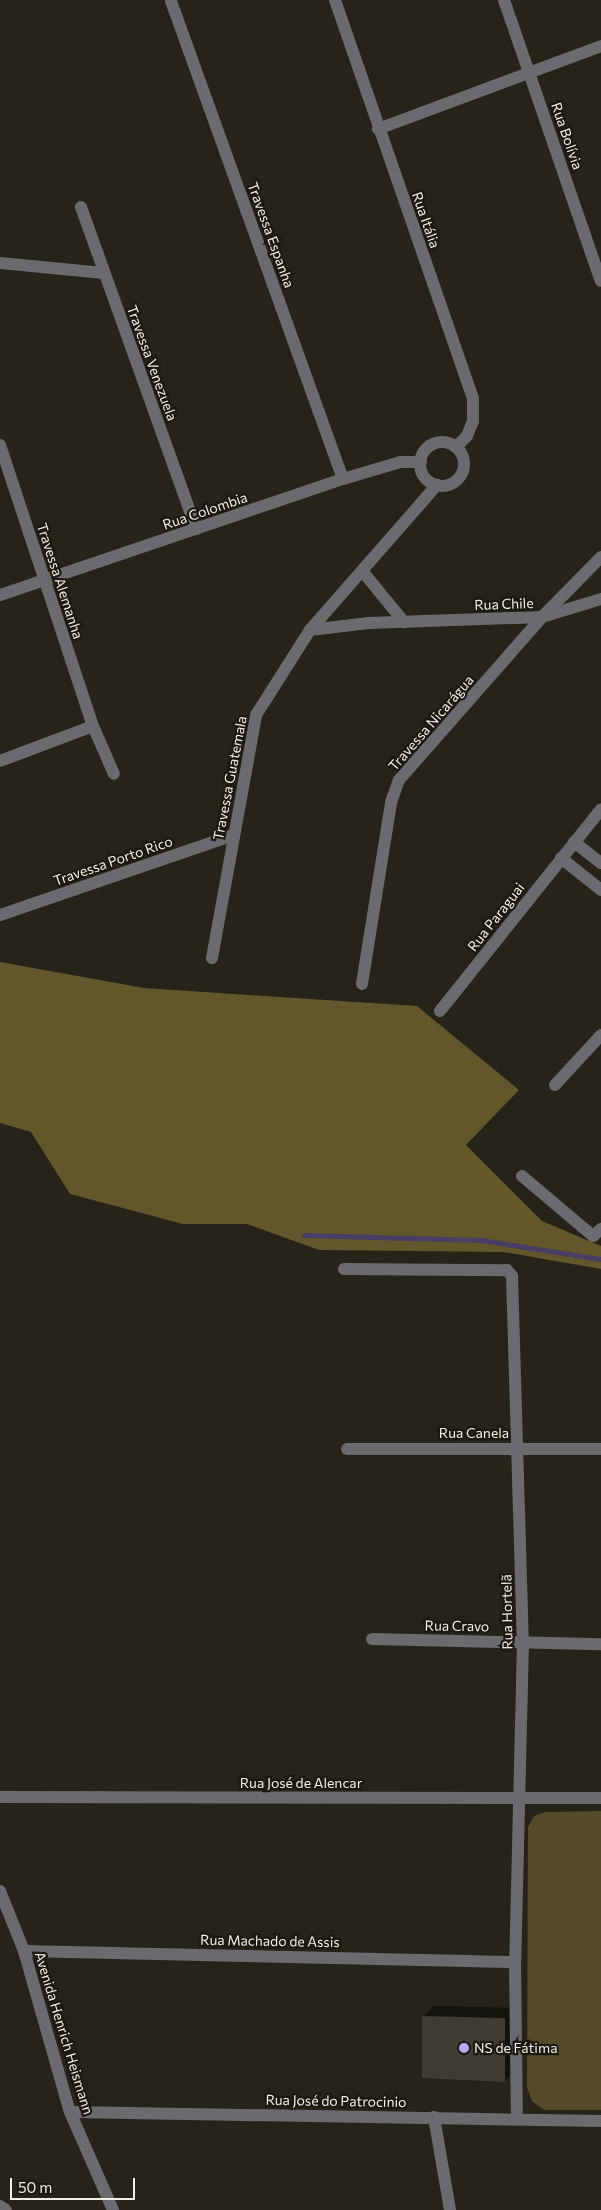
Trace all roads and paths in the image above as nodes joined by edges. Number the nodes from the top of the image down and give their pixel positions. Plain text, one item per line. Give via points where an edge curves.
1 (335, 0) edge
2 (504, 0) edge
3 (171, 1) dead end
4 (601, 46) edge
5 (529, 73) junction
6 (378, 129) junction
7 (81, 207) dead end
8 (0, 263) edge
9 (104, 273) junction
10 (601, 281) edge
11 (0, 445) edge
12 (456, 447) junction
13 (421, 462) junction
14 (343, 479) junction
15 (437, 485) junction
16 (196, 529) junction
17 (601, 557) edge
18 (363, 572) junction
19 (44, 581) junction
20 (0, 595) edge
21 (601, 599) edge
22 (542, 618) junction
23 (404, 622) junction
24 (310, 630) junction
25 (93, 726) junction
26 (0, 761) edge
27 (114, 774) dead end
28 (601, 809) edge
29 (234, 835) junction
30 (574, 842) junction
31 (561, 858) junction
32 (601, 863) edge
33 (601, 890) edge
34 (0, 915) edge
35 (212, 958) dead end
36 (362, 984) dead end
37 (440, 1011) dead end
38 (601, 1035) edge
39 (555, 1085) dead end
40 (522, 1176) dead end
41 (601, 1229) edge
42 (344, 1269) dead end
43 (517, 1448) junction
44 (347, 1449) dead end
45 (601, 1449) edge
46 (372, 1639) dead end
47 (523, 1643) junction
48 (601, 1644) edge
49 (0, 1797) edge
50 (601, 1798) edge
51 (519, 1799) junction
52 (0, 1891) edge
53 (24, 1951) junction
54 (515, 1962) junction
55 (70, 2112) junction
56 (434, 2117) junction
57 (517, 2119) junction
58 (601, 2121) edge
59 (0, 2206) edge
60 (6, 2210) edge
61 (113, 2210) edge
62 (450, 2210) edge

1 - 6 street, Rua Itália
2 - 5 street, Rua Bolívia
3 - 14 street, Travessa Espanha
4 - 5 street
5 - 6 street
5 - 10 street, Rua Bolívia
6 - 12 street, Rua Itália via 473,399 473,421 467,436
7 - 9 street, Travessa Venezuela
8 - 9 street
9 - 16 street, Travessa Venezuela
11 - 19 street, Travessa Alemanha
12 - 13 street via 434,444
12 - 15 street via 464,460 461,476 451,484
13 - 14 street, Rua Colombia via 400,462
13 - 15 street via 424,477
14 - 16 street, Rua Colombia
15 - 18 street, Travessa Guatemala
16 - 19 street, Rua Colombia
17 - 22 street, Travessa Nicarágua
18 - 23 street
18 - 24 street, Travessa Guatemala
19 - 20 street, Rua Colombia
19 - 25 street, Travessa Alemanha
21 - 22 street, Rua Chile
22 - 23 street, Rua Chile
22 - 36 street, Travessa Nicarágua via 399,780 391,802
23 - 24 street, Rua Chile
24 - 29 street, Travessa Guatemala via 256,715
25 - 26 street
25 - 27 street, Travessa Alemanha
28 - 30 street, Rua Paraguai
29 - 34 street, Travessa Porto Rico
29 - 35 street, Travessa Guatemala
30 - 31 street, Rua Paraguai
30 - 32 street
31 - 33 street
31 - 37 street, Rua Paraguai
38 - 39 street
40 - 41 street via 594,1236
42 - 43 street, Rua Hortelã via 507,1270 512,1276
43 - 44 street, Rua Canela
43 - 45 street, Rua Canela
43 - 47 street, Rua Hortelã
46 - 47 street, Rua Cravo
47 - 48 street, Rua Cravo
47 - 51 street, Rua Hortelã
49 - 51 street, Rua José de Alencar
50 - 51 street, Rua José de Alencar
51 - 54 street, Rua Hortelã
52 - 53 street, Avenida Henrich Heismann
53 - 54 street, Rua Machado de Assis
53 - 55 street, Avenida Henrich Heismann
54 - 57 street, Rua Hortelã
55 - 56 street, Rua José do Patrocinio
55 - 61 street, Avenida Henrich Heismann
56 - 57 street, Rua José do Patrocinio
56 - 62 street
57 - 58 street, Rua José do Patrocinio
59 - 60 street

